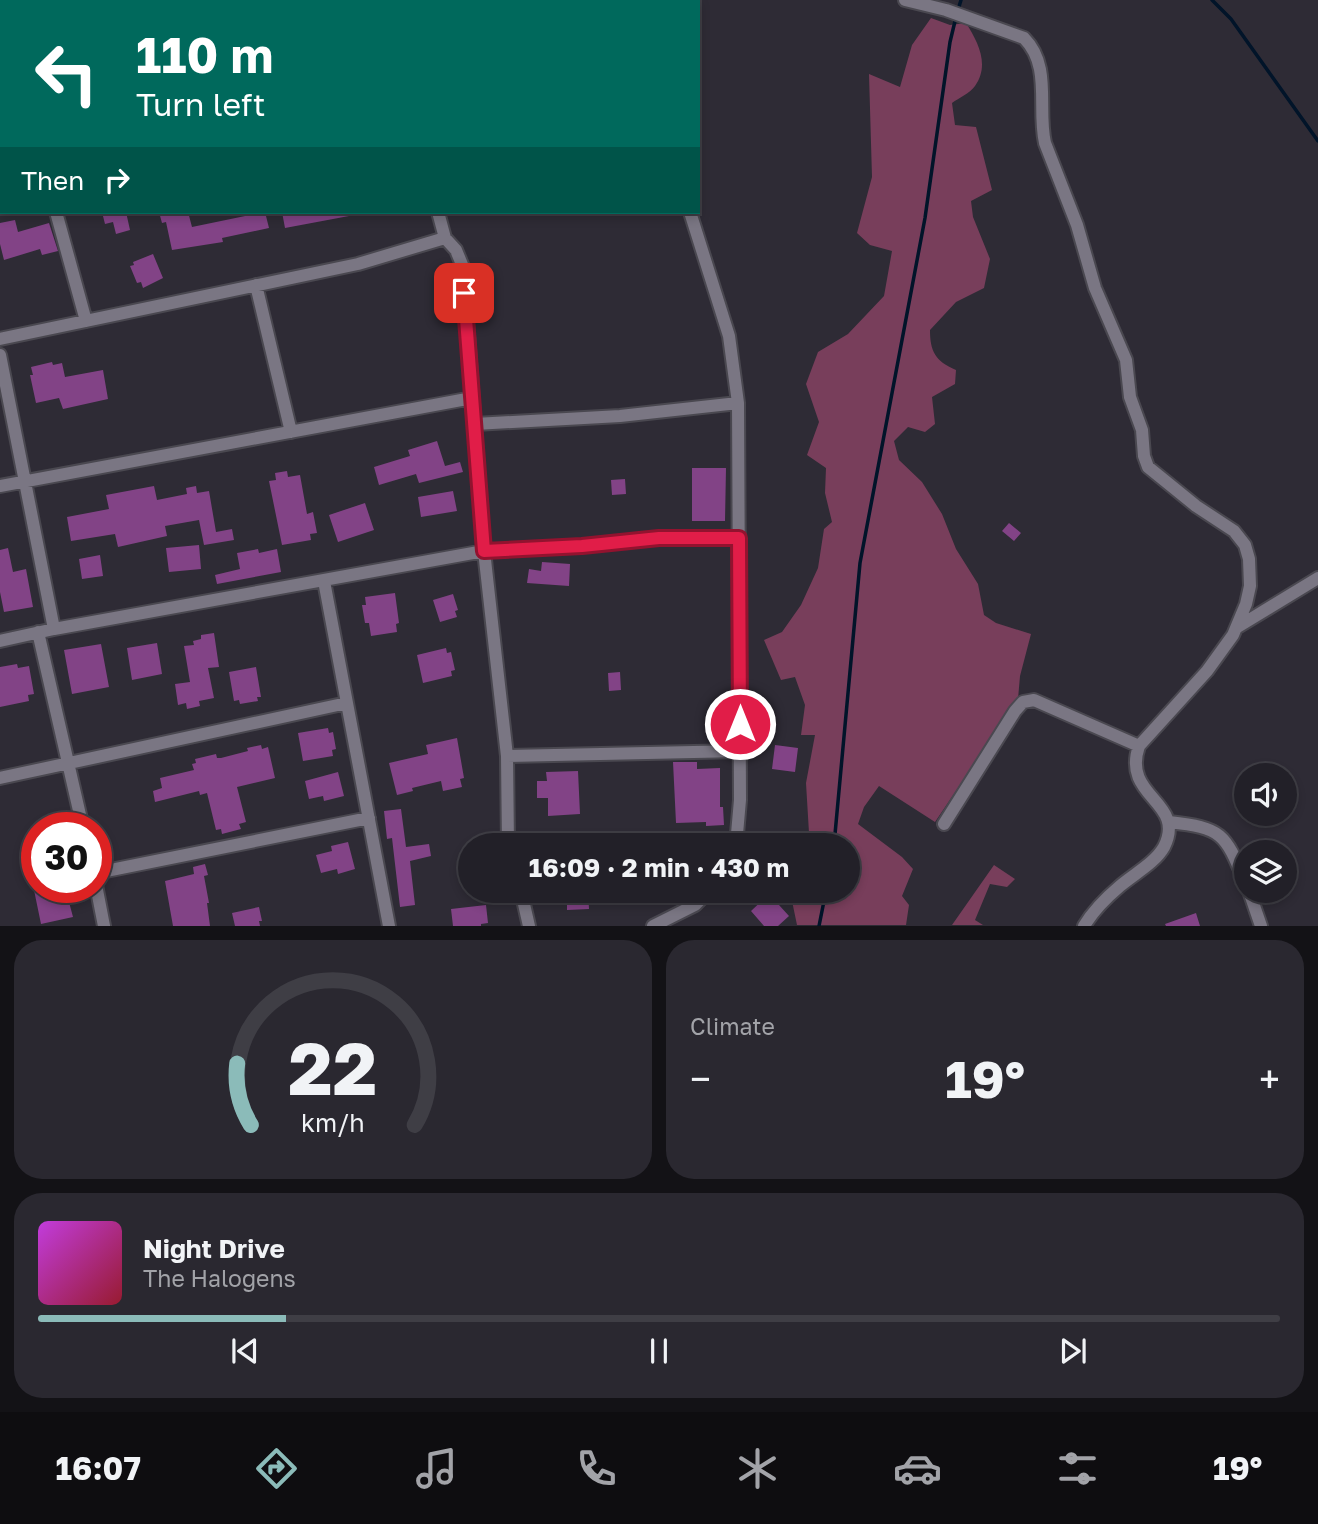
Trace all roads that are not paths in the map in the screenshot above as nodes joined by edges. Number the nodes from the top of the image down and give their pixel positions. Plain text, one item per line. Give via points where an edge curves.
1 (905, 0) edge
2 (57, 214) edge
3 (439, 214) edge
4 (691, 214) edge
5 (445, 237) junction
6 (256, 285) junction
7 (86, 321) junction
8 (0, 339) edge
9 (0, 355) edge
10 (472, 398) junction
11 (738, 403) junction
12 (475, 424) junction
13 (291, 432) junction
14 (24, 481) junction
15 (0, 486) edge
16 (739, 538) junction
17 (484, 551) junction
18 (1318, 578) edge
19 (324, 580) junction
20 (1236, 628) junction
21 (54, 629) junction
22 (38, 632) junction
23 (0, 641) edge
24 (347, 703) junction
25 (1139, 746) junction
26 (740, 751) junction
27 (507, 756) junction
28 (68, 763) junction
29 (0, 778) edge
30 (79, 812) edge
31 (369, 818) junction
32 (1169, 822) junction
33 (944, 824) dead end
34 (508, 833) edge
35 (737, 833) edge
36 (1234, 856) edge
37 (112, 870) edge
38 (100, 903) edge
39 (524, 903) edge
40 (697, 903) edge
41 (1253, 903) edge
42 (104, 926) edge
43 (389, 926) edge
44 (529, 926) edge
45 (653, 926) edge
46 (1084, 926) edge
47 (1261, 926) edge

1 - 20 street via 1024,38 1039,58 1045,143 1077,225 1095,288 1126,360 1145,461 1174,490 1234,531 1245,545 1250,586
2 - 7 street
3 - 5 street
4 - 11 street via 729,336
5 - 6 street via 358,264
5 - 10 street via 463,267
6 - 7 street
6 - 13 street
7 - 8 street
9 - 14 street
10 - 12 street
10 - 13 street
11 - 12 street via 620,416
11 - 16 street
12 - 17 street
13 - 14 street
14 - 15 street
14 - 21 street
16 - 17 street via 659,538
16 - 26 street
17 - 19 street
17 - 27 street
18 - 20 street
19 - 21 street
19 - 24 street
20 - 25 street via 1207,671
21 - 22 street
22 - 23 street
22 - 28 street
24 - 28 street
24 - 31 street
25 - 32 street via 1138,779
25 - 33 street via 1034,701 1023,702
26 - 27 street
26 - 35 street
27 - 34 street
28 - 29 street
28 - 30 street
31 - 37 street
31 - 43 street
32 - 36 street via 1201,825 1219,833
32 - 46 street via 1157,856 1117,888
38 - 42 street
39 - 44 street
40 - 45 street
41 - 47 street

